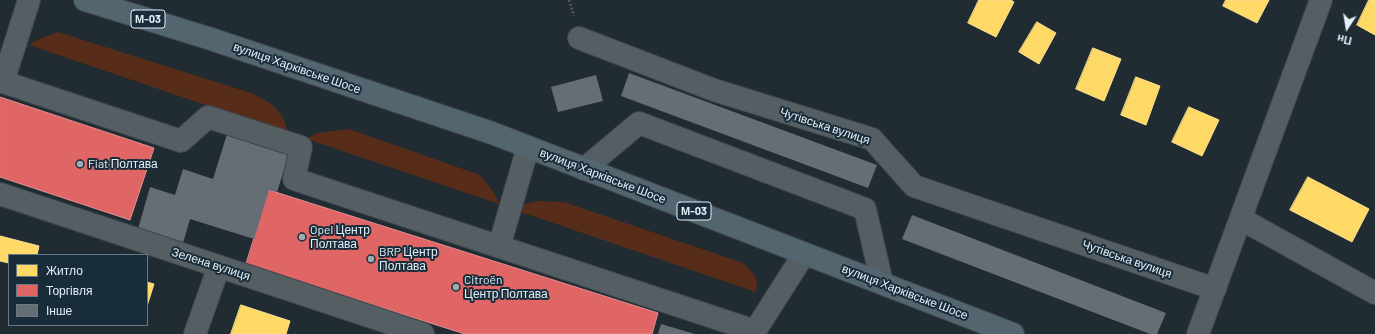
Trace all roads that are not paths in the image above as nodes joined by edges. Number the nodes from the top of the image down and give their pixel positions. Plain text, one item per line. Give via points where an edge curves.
1 (29, 0) edge
2 (85, 0) edge
3 (105, 0) edge
4 (1321, 0) edge
5 (580, 38) dead end
6 (211, 39) junction
7 (2, 82) edge
8 (528, 147) junction
9 (584, 169) junction
10 (0, 194) edge
11 (1241, 219) junction
12 (499, 247) junction
13 (804, 254) junction
14 (218, 266) junction
15 (882, 283) junction
16 (1215, 289) junction
17 (1375, 293) edge
18 (195, 334) edge
19 (423, 334) edge
20 (1013, 334) edge
21 (1198, 334) edge

1 - 7 street
2 - 6 highway, вулиця Харківське Шосе / М-03
3 - 6 highway, вулиця Харківське Шосе / М-03
4 - 11 street
5 - 16 street, Чутівська вулиця via 714,90 872,139 914,186
6 - 8 highway, вулиця Харківське Шосе / М-03
7 - 12 street via 181,142 208,117 301,147 294,179
8 - 9 highway, вулиця Харківське Шосе / М-03
8 - 12 street
9 - 13 highway, вулиця Харківське Шосе / М-03
9 - 15 street via 639,123 865,209
10 - 14 street, Зелена вулиця
11 - 16 street
11 - 17 street
12 - 13 street via 755,331
13 - 15 highway, вулиця Харківське Шосе / М-03
14 - 18 street
14 - 19 street, Зелена вулиця
15 - 20 highway, вулиця Харківське Шосе / М-03
16 - 21 street

